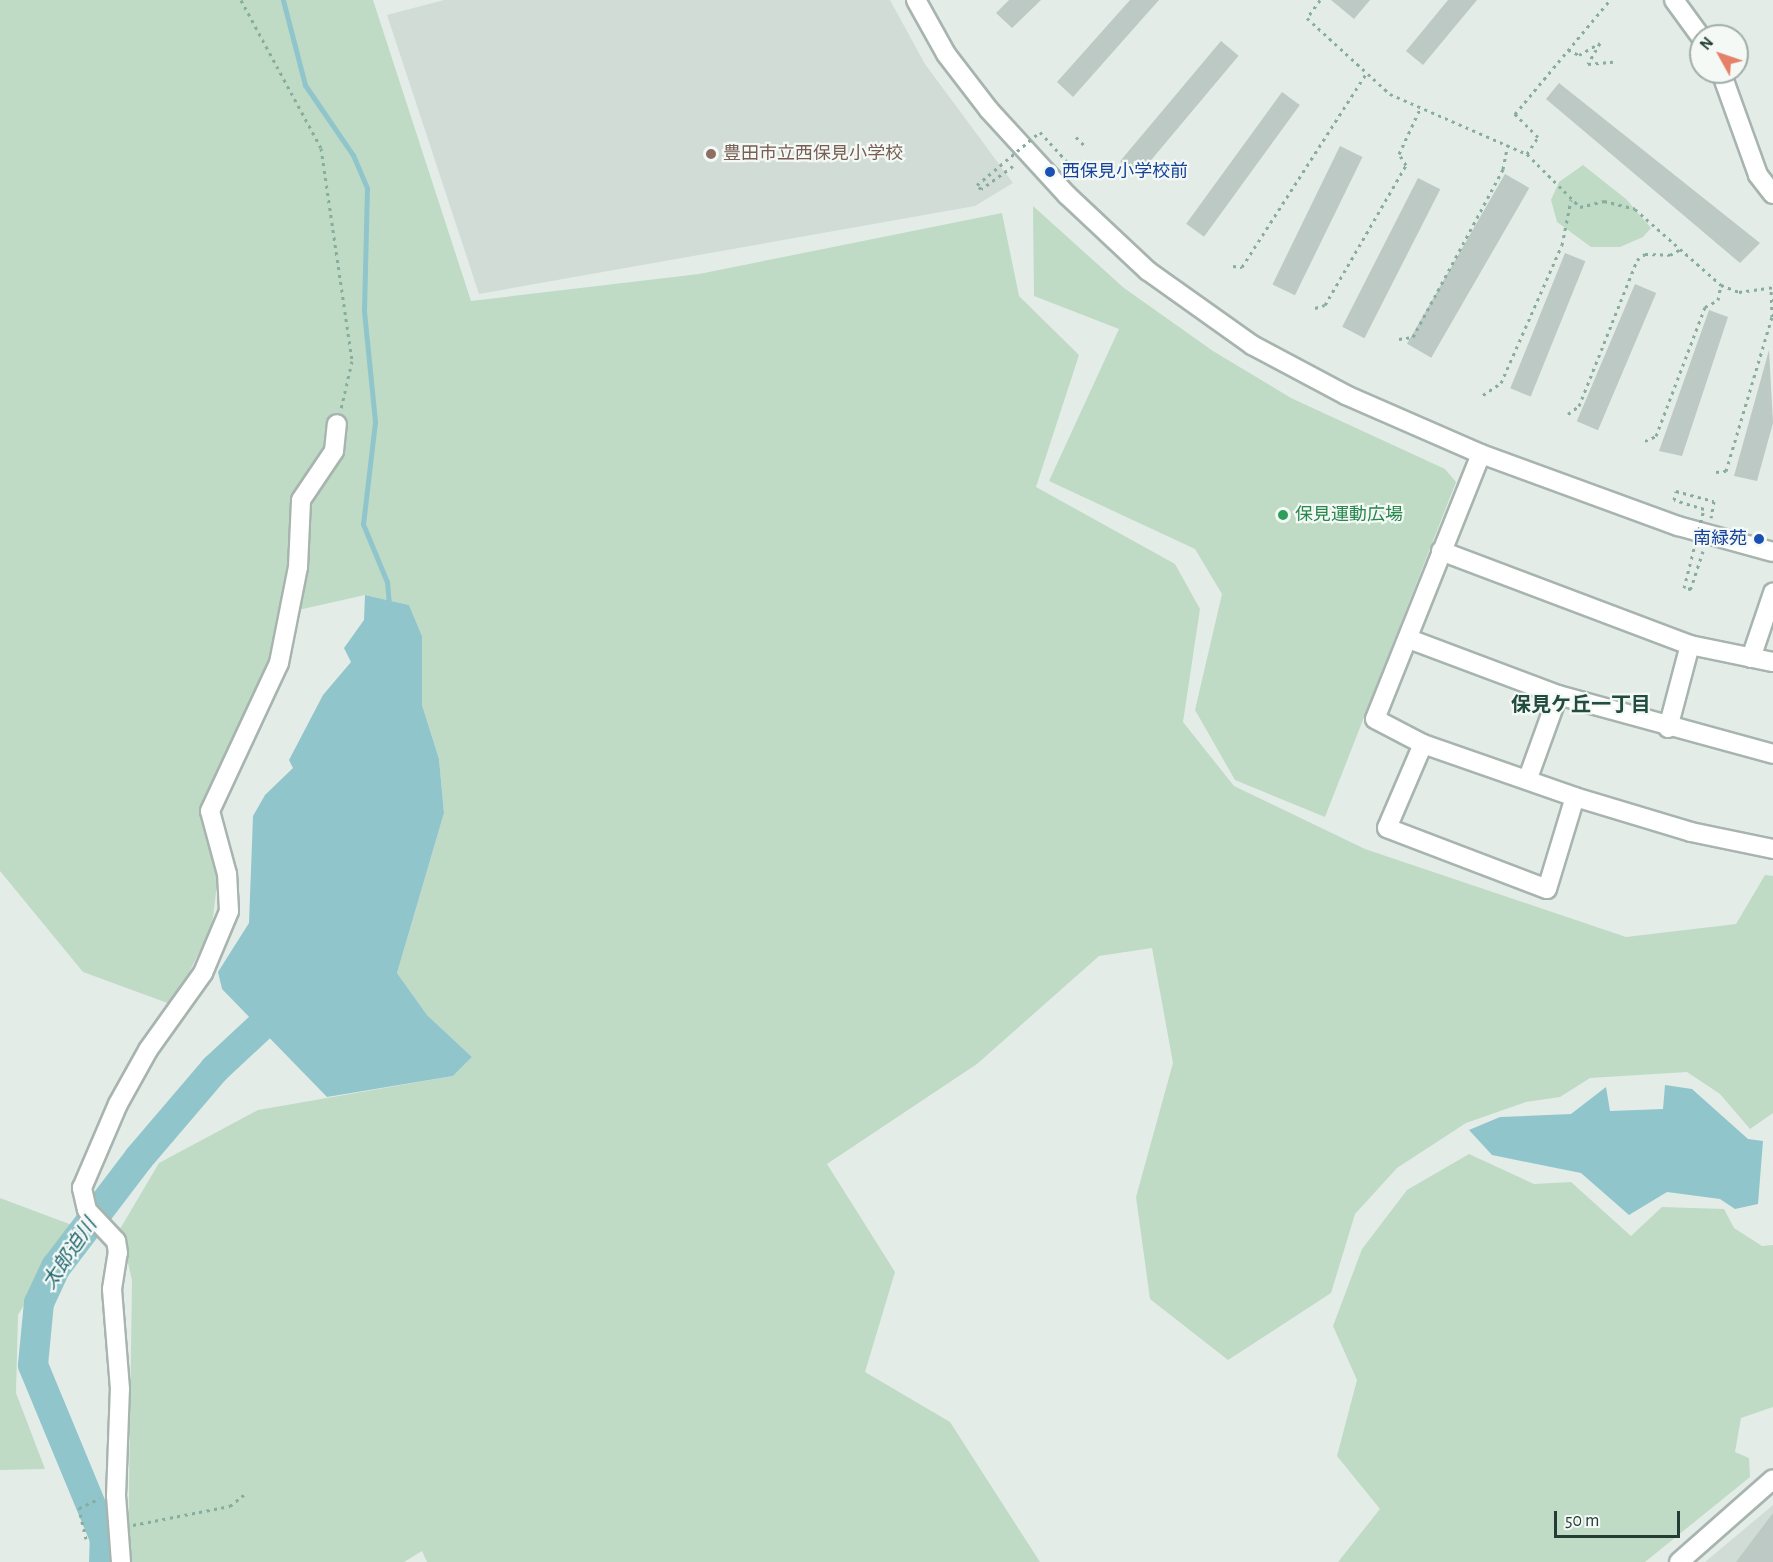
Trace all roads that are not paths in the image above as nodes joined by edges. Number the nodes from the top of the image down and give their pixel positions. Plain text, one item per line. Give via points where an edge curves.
1 (916, 0) edge
2 (1674, 0) edge
3 (1692, 24) edge
4 (1725, 84) edge
5 (1773, 195) edge
6 (337, 424) road end
7 (1481, 454) junction
8 (1441, 551) junction
9 (1773, 552) edge
10 (1773, 593) edge
11 (1409, 639) junction
12 (1690, 645) junction
13 (1751, 658) junction
14 (1773, 662) edge
15 (1558, 695) junction
16 (1668, 728) junction
17 (1423, 744) junction
18 (1773, 754) edge
19 (1528, 778) junction
20 (1575, 797) junction
21 (1773, 849) edge
22 (1773, 1479) edge
23 (121, 1562) edge
24 (1678, 1562) edge

1 - 7 street via 946,54 989,110 1148,271 1252,345 1346,395
2 - 3 street
4 - 5 street via 1758,175
6 - 23 street via 334,451 301,500 298,567 279,663 210,811 227,874 229,911 202,973 148,1050 93,1155 82,1188 87,1210 117,1240 112,1289 120,1389 116,1496 122,1528
7 - 8 street
7 - 9 street via 1678,526
8 - 11 street
8 - 12 street
10 - 13 street
11 - 15 street
11 - 17 street via 1375,719
12 - 13 street
12 - 16 street
13 - 14 street
15 - 16 street
15 - 19 street
16 - 18 street
17 - 19 street
17 - 20 street via 1387,828 1547,889
19 - 20 street
20 - 21 street via 1691,832
22 - 24 street

